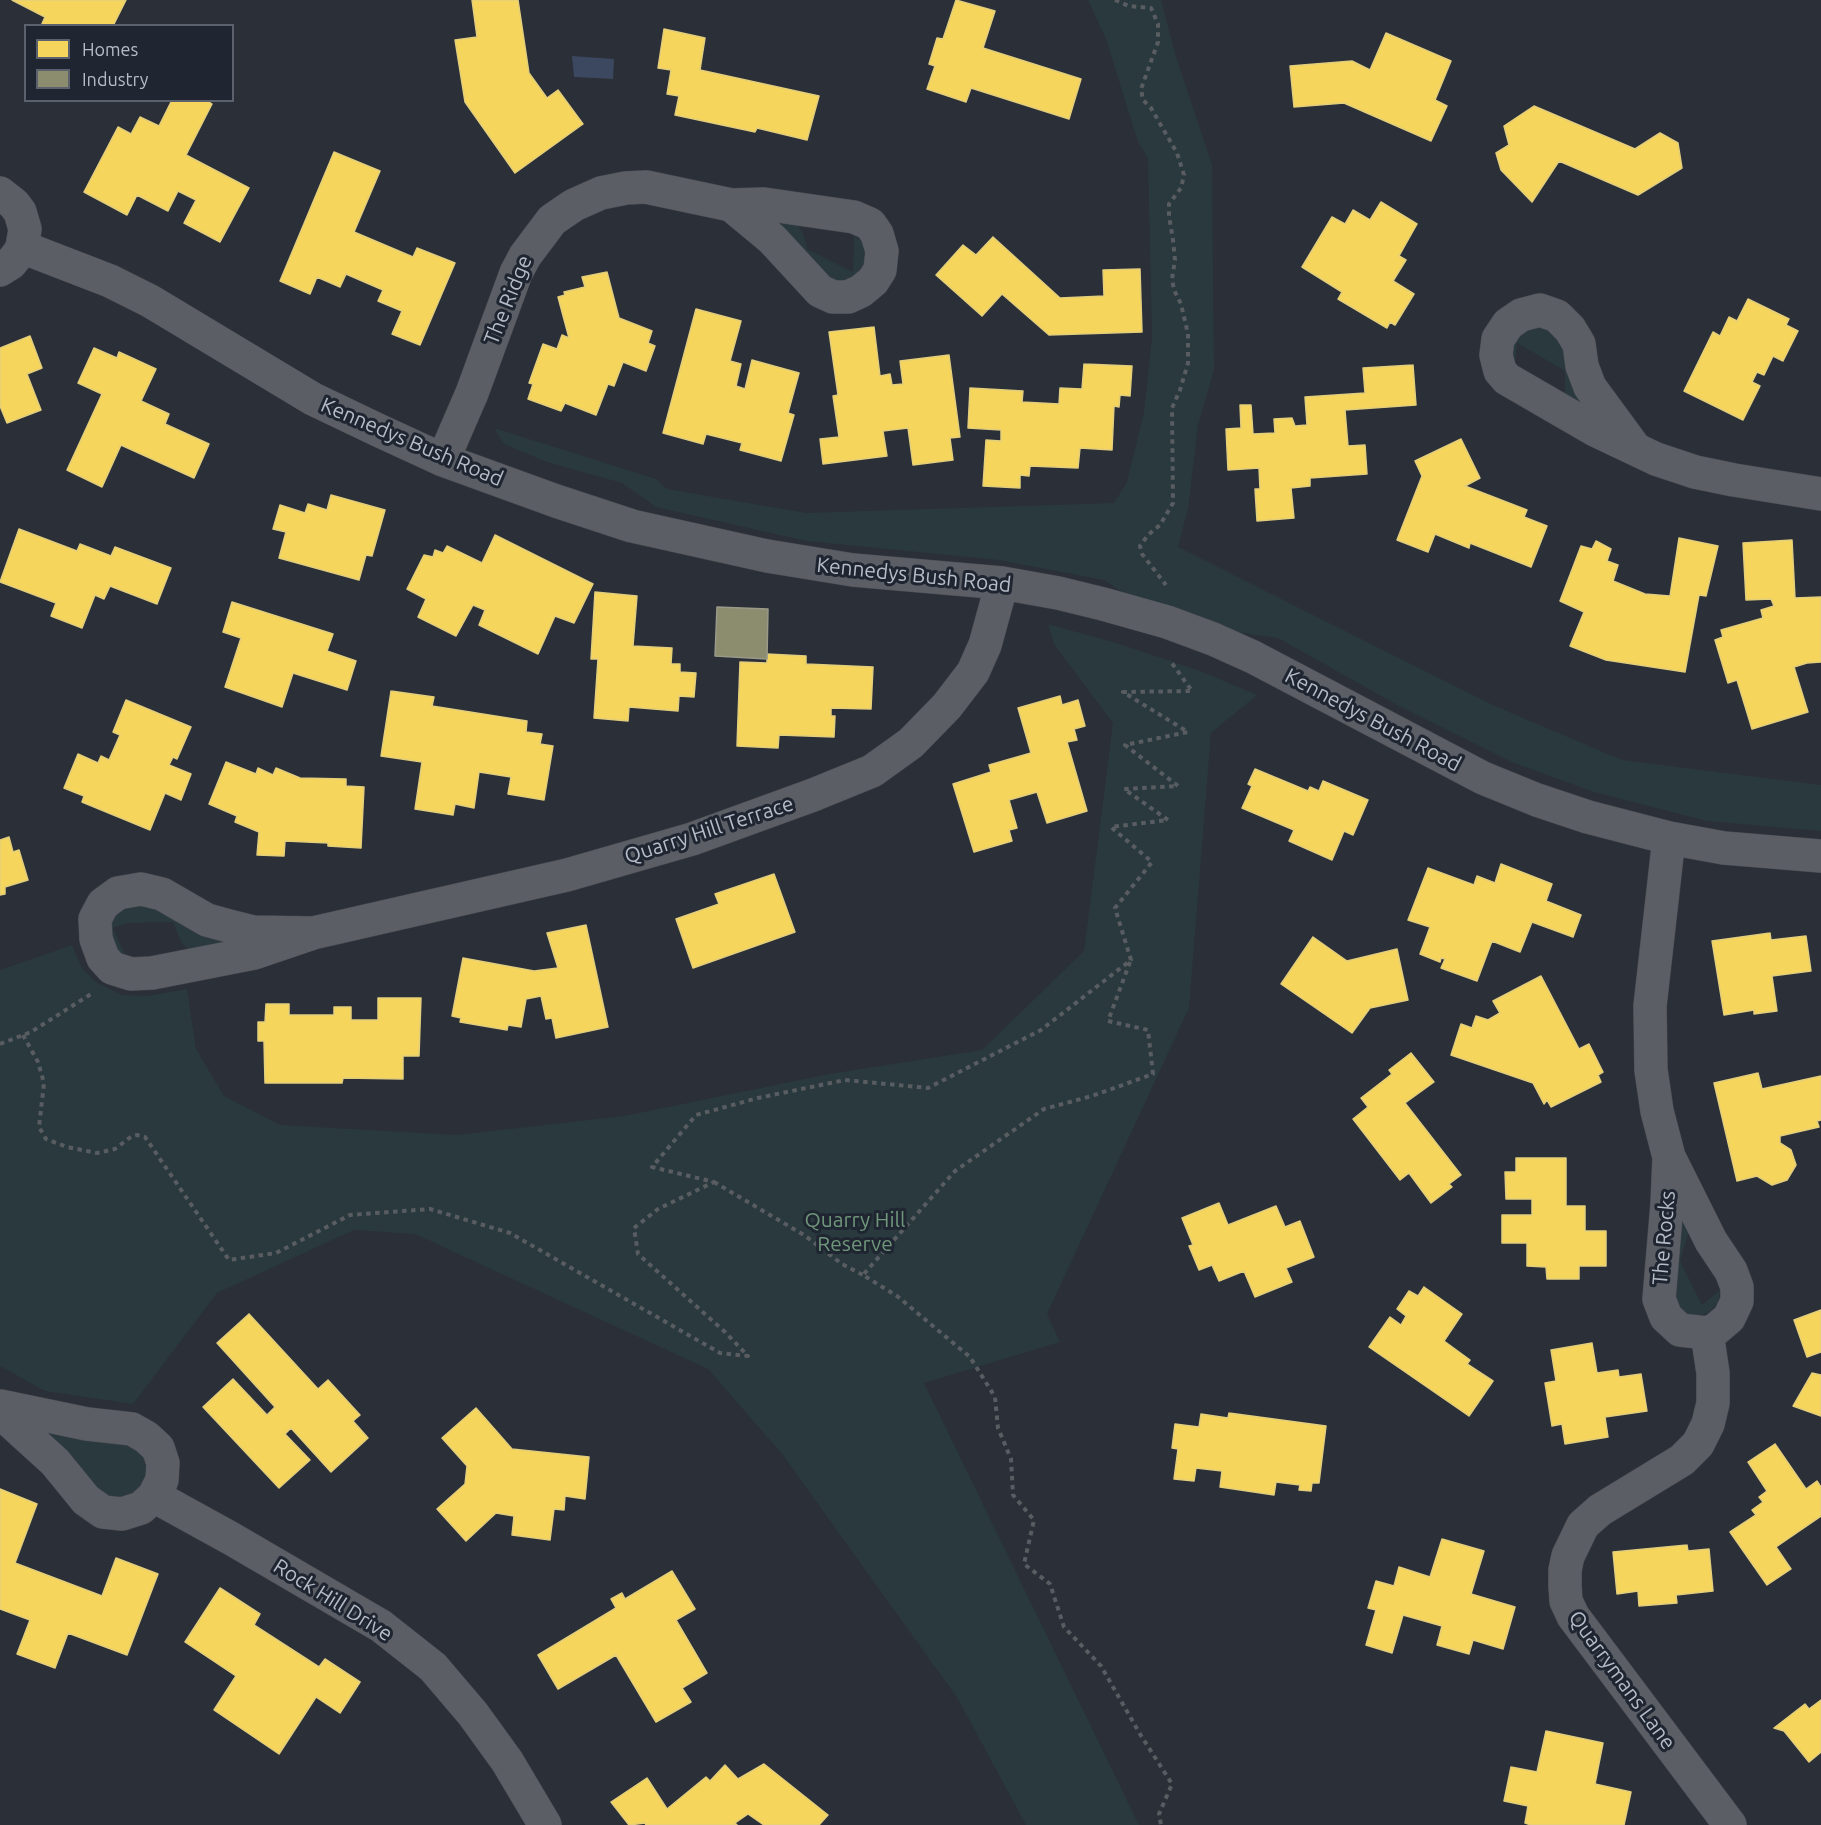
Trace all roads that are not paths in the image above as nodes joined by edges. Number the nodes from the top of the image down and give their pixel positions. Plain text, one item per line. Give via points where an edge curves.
1 (0, 193) edge
2 (731, 205) dead end
3 (11, 259) edge
4 (1634, 447) dead end
5 (443, 460) junction
6 (1821, 494) edge
7 (1002, 583) junction
8 (1669, 838) junction
9 (1821, 856) edge
10 (313, 933) junction
11 (1669, 1157) junction
12 (1707, 1333) junction
13 (0, 1406) edge
14 (0, 1412) edge
15 (154, 1496) junction
16 (545, 1825) edge
17 (1730, 1825) edge

1 - 3 street via 20,212 25,229
2 - 5 street, The Ridge via 669,190 626,188 601,193 552,220 534,241 516,273
3 - 5 street, Kennedys Bush Road via 110,281 313,399
4 - 6 street via 1695,472
5 - 7 street, Kennedys Bush Road via 632,526 701,543 853,570
7 - 8 street, Kennedys Bush Road via 1081,599 1213,639 1483,778 1588,817
7 - 10 street, Quarry Hill Terrace via 985,645 973,672 911,743 872,771 692,839 567,875
8 - 9 street, Kennedys Bush Road via 1724,848
8 - 11 street, The Rocks via 1649,1039 1657,1111
10 - 10 street, Quarry Hill Terrace via 254,953 131,974 112,968 103,958 96,939 95,919 102,904 118,893 141,889 162,894 207,920 229,926 253,932
11 - 12 street, The Rocks via 1737,1287 1737,1301 1729,1318
11 - 12 street, The Rocks via 1659,1299 1666,1317 1680,1330
12 - 17 street, Quarrymans Lane via 1713,1402 1698,1444 1682,1460 1600,1510 1583,1526 1568,1556 1564,1586 1573,1616
13 - 15 street via 132,1430 146,1437 158,1448 163,1463 162,1480
14 - 15 street via 55,1462 86,1500 103,1512 122,1514 141,1508
15 - 16 street, Rock Hill Drive via 381,1626 433,1667 507,1761

